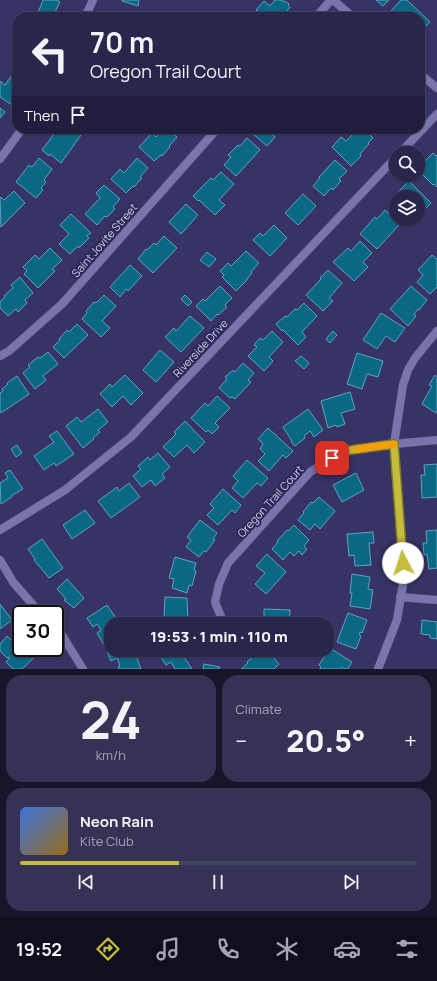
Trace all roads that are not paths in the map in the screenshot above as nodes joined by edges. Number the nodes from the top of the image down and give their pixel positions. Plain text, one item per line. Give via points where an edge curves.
1 (93, 0) edge
2 (332, 0) edge
3 (87, 12) edge
4 (321, 12) edge
5 (347, 12) edge
6 (425, 78) edge
7 (437, 88) edge
8 (437, 114) edge
9 (425, 127) edge
10 (18, 134) edge
11 (213, 134) edge
12 (418, 134) edge
13 (407, 146) edge
14 (0, 159) edge
15 (389, 164) edge
16 (437, 331) edge
17 (0, 356) edge
18 (437, 440) edge
19 (394, 444) junction
20 (0, 530) edge
21 (0, 560) edge
22 (400, 597) junction
23 (437, 600) edge
24 (32, 605) edge
25 (221, 617) edge
26 (64, 638) edge
27 (83, 669) edge
28 (378, 669) edge

1 - 3 street
2 - 4 street
2 - 5 street
6 - 7 street
8 - 9 street
10 - 14 street
11 - 17 street, Saint Jovite Street via 62,304
12 - 13 street
15 - 20 street, Riverside Drive via 131,436 65,490
16 - 19 street via 414,358 408,370 403,385
18 - 19 street, Oregon Trail Court
19 - 22 street via 404,578
19 - 25 street, Oregon Trail Court via 344,451 310,472 228,563 218,584 215,602
21 - 24 street via 13,582
22 - 23 street
22 - 28 street via 397,620
26 - 27 street

